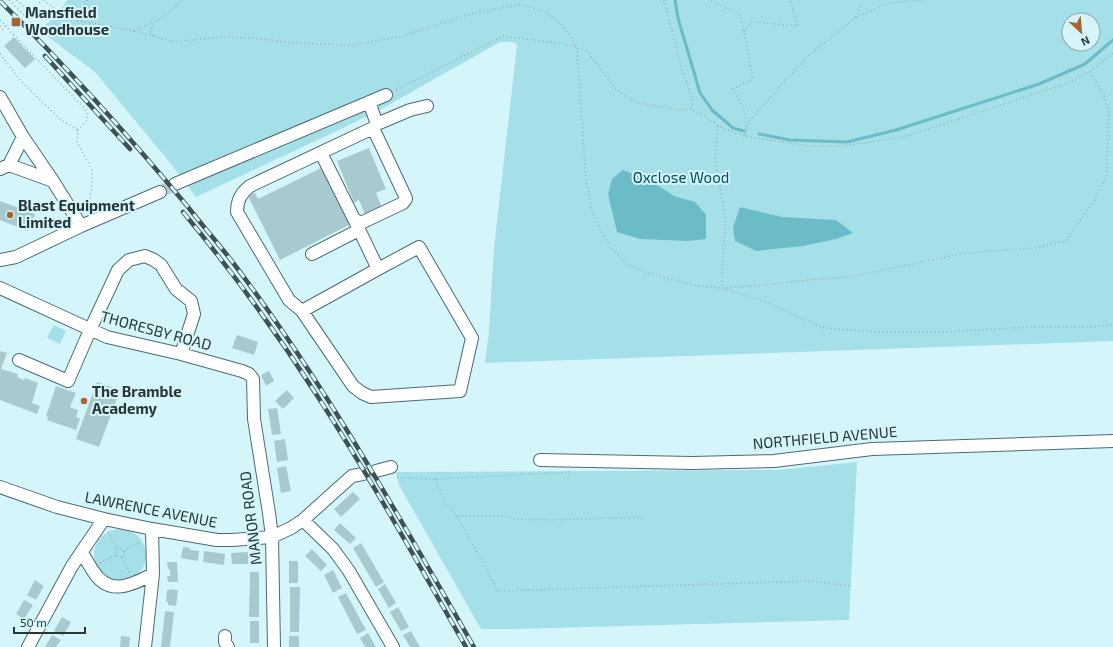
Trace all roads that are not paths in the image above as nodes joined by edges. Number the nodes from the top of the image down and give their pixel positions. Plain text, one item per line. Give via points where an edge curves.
1 (386, 95) road end
2 (0, 97) edge
3 (368, 102) junction
4 (427, 106) dead end
5 (375, 126) junction
6 (23, 137) junction
7 (321, 153) junction
8 (5, 167) edge
9 (53, 181) junction
10 (175, 184) tunnel mouth
11 (160, 192) tunnel mouth
12 (356, 224) junction
13 (84, 225) junction
14 (312, 254) dead end
15 (0, 260) edge
16 (378, 269) junction
17 (0, 288) edge
18 (302, 311) junction
19 (90, 330) junction
20 (182, 354) junction
21 (19, 360) dead end
22 (253, 386) joint
23 (1113, 442) edge
24 (540, 460) dead end
25 (357, 475) dead end
26 (0, 487) edge
27 (103, 520) junction
28 (303, 520) junction
29 (152, 533) junction
30 (272, 537) junction
31 (82, 553) junction
32 (153, 574) junction
33 (28, 647) edge
34 (145, 647) edge
35 (274, 647) edge
36 (393, 647) edge

1 - 3 street
2 - 6 street
3 - 5 street
3 - 10 street
4 - 5 street via 410,110
5 - 7 street
5 - 12 street via 406,199 403,203
6 - 8 street
6 - 9 street
7 - 12 street
7 - 18 street via 250,186 242,193 237,203 237,212 289,300
8 - 9 street
9 - 13 street
11 - 13 street
12 - 14 street
12 - 16 street
13 - 15 street via 16,257
16 - 18 street
16 - 18 street via 419,247 472,338 460,391 371,397 362,393 353,386
17 - 19 street, THORESBY ROAD
19 - 20 street, THORESBY ROAD via 107,337
19 - 20 street via 118,270 129,260 145,256 161,265 176,289 191,301 194,314
19 - 21 street via 68,381
20 - 22 street, THORESBY ROAD via 242,371 252,379
22 - 30 street, MANOR ROAD via 254,419
23 - 24 street, NORTHFIELD AVENUE via 872,448 774,461
25 - 28 street, LAWRENCE AVENUE
26 - 27 street, LAWRENCE AVENUE via 56,508
27 - 29 street, LAWRENCE AVENUE
27 - 31 street
28 - 30 street, LAWRENCE AVENUE
28 - 36 street via 333,549 349,571
29 - 30 street, LAWRENCE AVENUE via 217,540
29 - 32 street
30 - 35 street, MANOR ROAD
31 - 32 street via 99,579 106,584 121,587 135,584
31 - 33 street via 72,566
32 - 34 street

